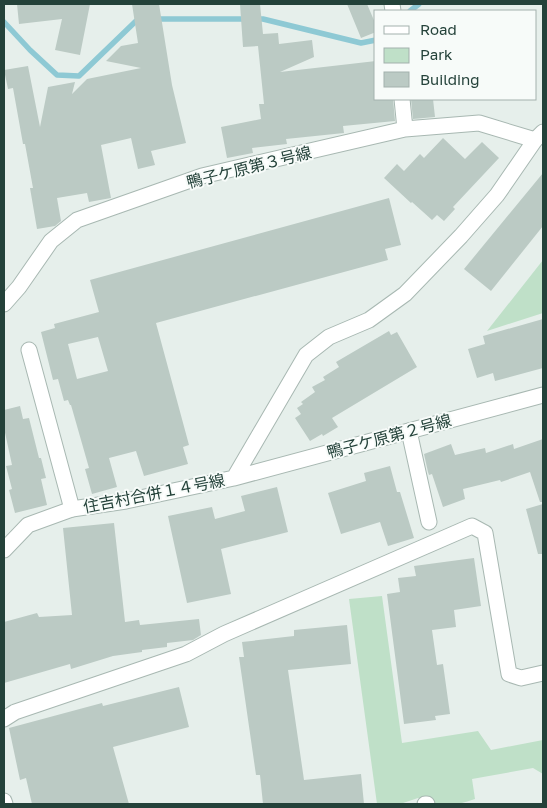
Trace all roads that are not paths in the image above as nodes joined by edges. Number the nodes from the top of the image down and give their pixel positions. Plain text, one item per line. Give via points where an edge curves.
1 (402, 100) edge
2 (405, 128) junction
3 (539, 136) edge
4 (4, 304) edge
5 (30, 350) dead end
6 (543, 395) edge
7 (409, 431) junction
8 (234, 478) junction
9 (72, 509) junction
10 (429, 522) dead end
11 (4, 550) edge
12 (543, 673) edge
13 (4, 719) edge

1 - 2 street
2 - 3 street, 鴨子ケ原第３号線 via 479,123
2 - 4 street, 鴨子ケ原第３号線 via 202,176 77,220 51,241
3 - 8 street, 住吉村合併１４号線 via 497,195 405,294 369,320 329,337 306,355
5 - 9 street
6 - 7 street, 鴨子ケ原第２号線
7 - 8 street, 鴨子ケ原第２号線
7 - 10 street
8 - 9 street, 住吉村合併１４号線
9 - 11 street, 住吉村合併１４号線 via 28,525
12 - 13 street via 521,678 509,674 485,533 472,526 224,634 186,654 15,712

